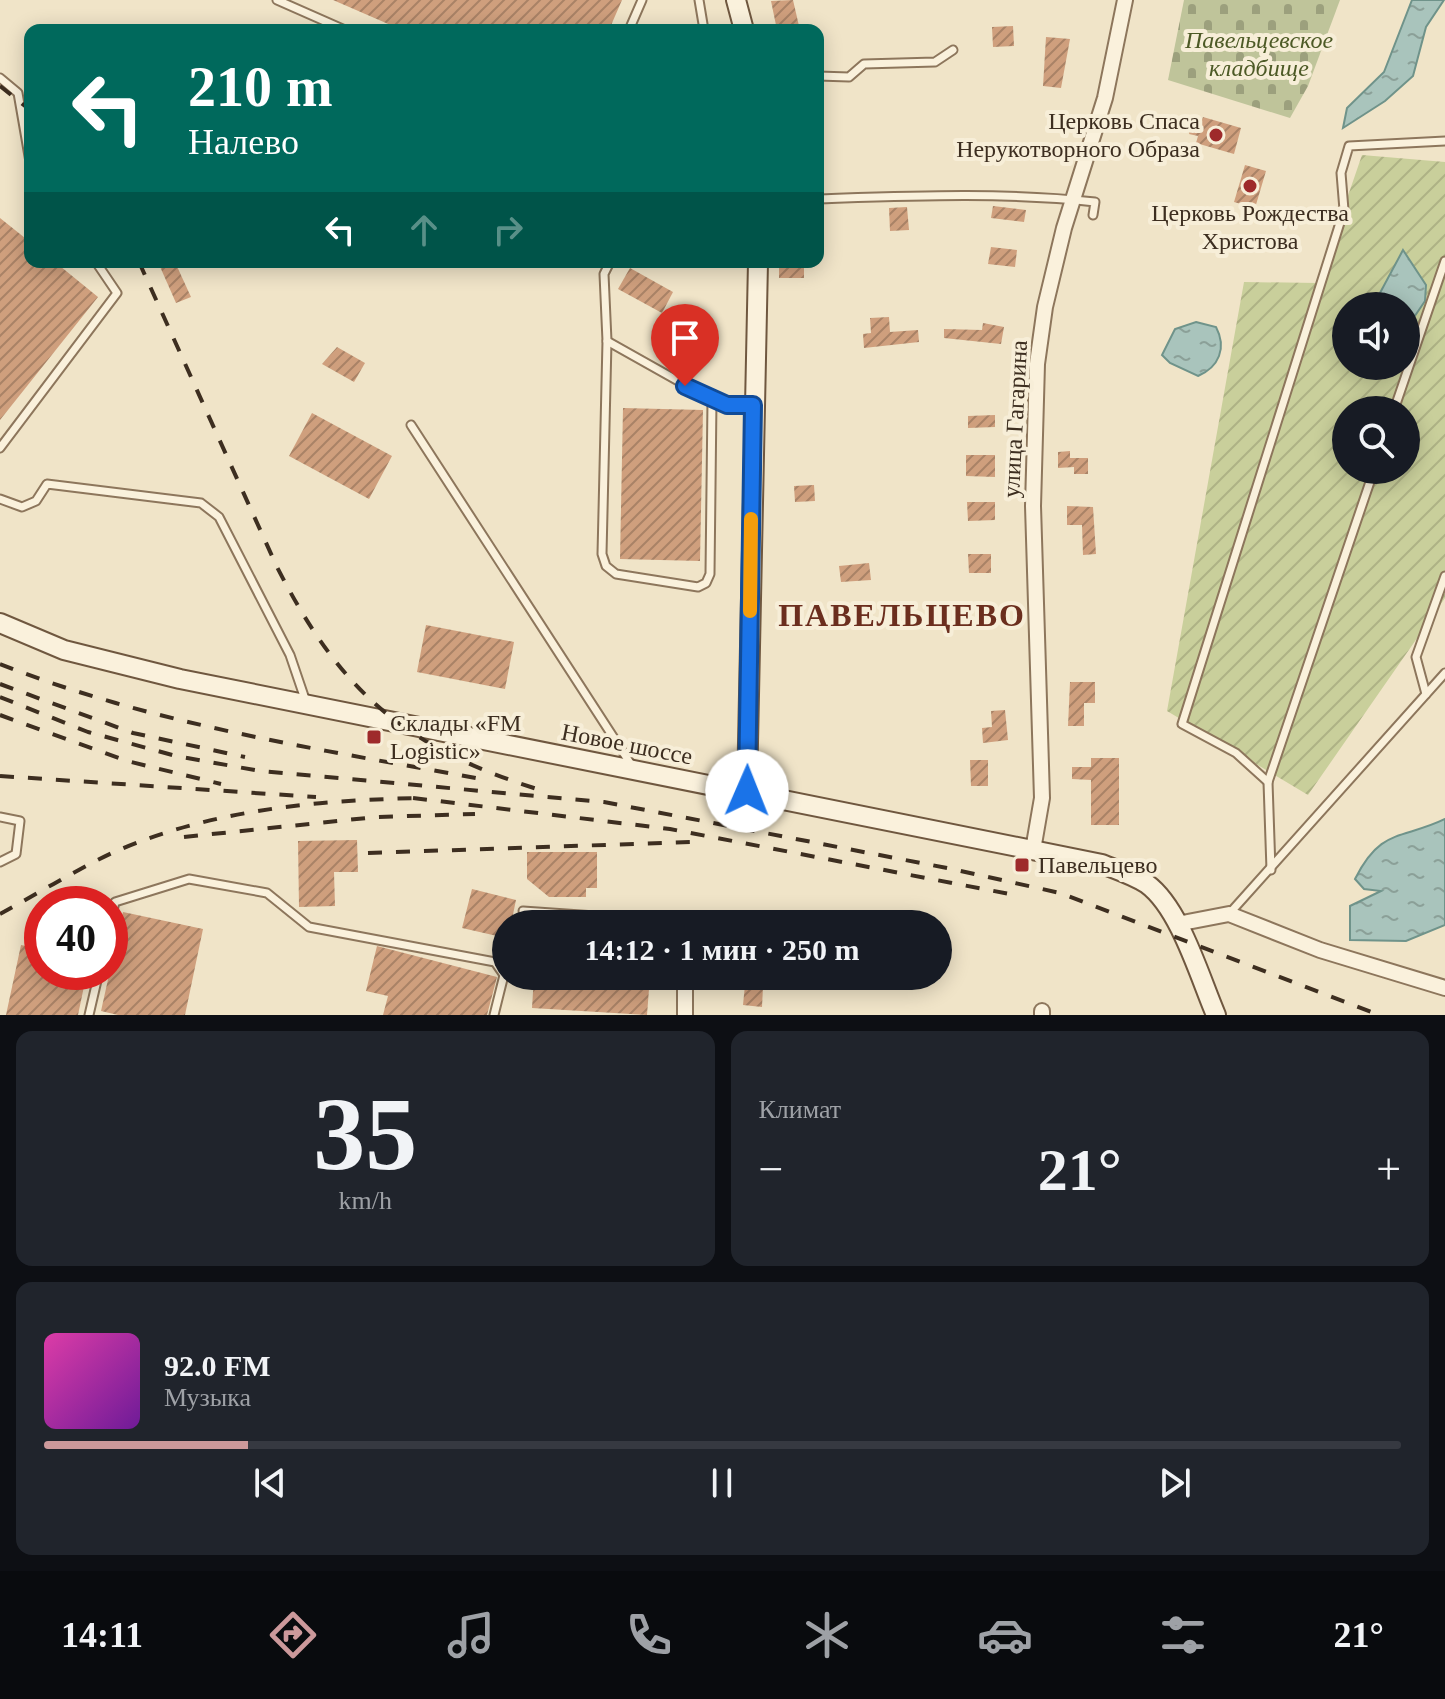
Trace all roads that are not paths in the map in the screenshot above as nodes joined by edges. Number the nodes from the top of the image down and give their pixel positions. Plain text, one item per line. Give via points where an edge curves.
1 (277, 0) edge
2 (642, 0) edge
3 (699, 0) edge
4 (736, 0) edge
5 (1125, 0) edge
6 (331, 24) edge
7 (632, 24) edge
8 (703, 24) edge
9 (742, 24) edge
10 (953, 50) dead end
11 (824, 76) edge
12 (0, 78) edge
13 (24, 128) edge
14 (1445, 141) edge
15 (824, 199) edge
16 (1073, 200) junction
17 (1093, 215) dead end
18 (1445, 261) edge
19 (100, 268) edge
20 (607, 268) edge
21 (758, 268) edge
22 (607, 341) junction
23 (1399, 396) edge
24 (712, 400) junction
25 (753, 405) junction
26 (411, 425) dead end
27 (0, 448) edge
28 (1369, 484) edge
29 (0, 499) edge
30 (1445, 576) edge
31 (0, 623) edge
32 (1445, 673) edge
33 (1426, 694) junction
34 (307, 706) junction
35 (634, 769) junction
36 (1268, 782) junction
37 (747, 791) junction
38 (0, 817) edge
39 (1033, 850) junction
40 (0, 862) edge
41 (1271, 870) junction
42 (128, 898) edge
43 (1229, 914) junction
44 (1177, 924) junction
45 (1445, 988) edge
46 (95, 990) edge
47 (685, 990) edge
48 (89, 1015) edge
49 (494, 1015) edge
50 (685, 1015) edge
51 (1216, 1015) edge

1 - 6 lane
2 - 7 lane
3 - 8 lane
4 - 9 main road
5 - 16 street, улица Гагарина via 1105,98
10 - 11 lane via 935,62 864,64 849,77
12 - 13 lane via 18,93
14 - 36 lane via 1349,146 1341,173 1344,210 1182,724 1236,753
15 - 16 lane via 940,195
16 - 17 lane via 1095,202
16 - 39 street, улица Гагарина via 1045,307 1037,364 1033,506 1042,798
18 - 23 lane
19 - 27 lane via 117,293
20 - 22 lane
21 - 25 main road
22 - 24 lane
22 - 24 lane via 602,554 616,574 698,587 706,583
24 - 25 lane
25 - 37 main road
26 - 35 lane
28 - 36 lane
29 - 34 lane via 22,507 36,501 47,484 201,503 219,517 290,655
30 - 33 lane via 1416,657
31 - 34 main road, Новое шоссе via 112,663
32 - 33 lane
33 - 41 lane
34 - 35 main road, Новое шоссе
35 - 37 main road, Новое шоссе
36 - 41 lane
37 - 39 main road, Новое шоссе
38 - 40 lane via 20,821 16,854
39 - 44 main road, Новое шоссе via 1128,874 1149,886
41 - 43 lane
42 - 49 lane via 189,879 267,893 309,927 495,962 504,975
43 - 44 street
43 - 45 street via 1320,950
44 - 51 main road, Новое шоссе
46 - 48 lane
47 - 50 street

